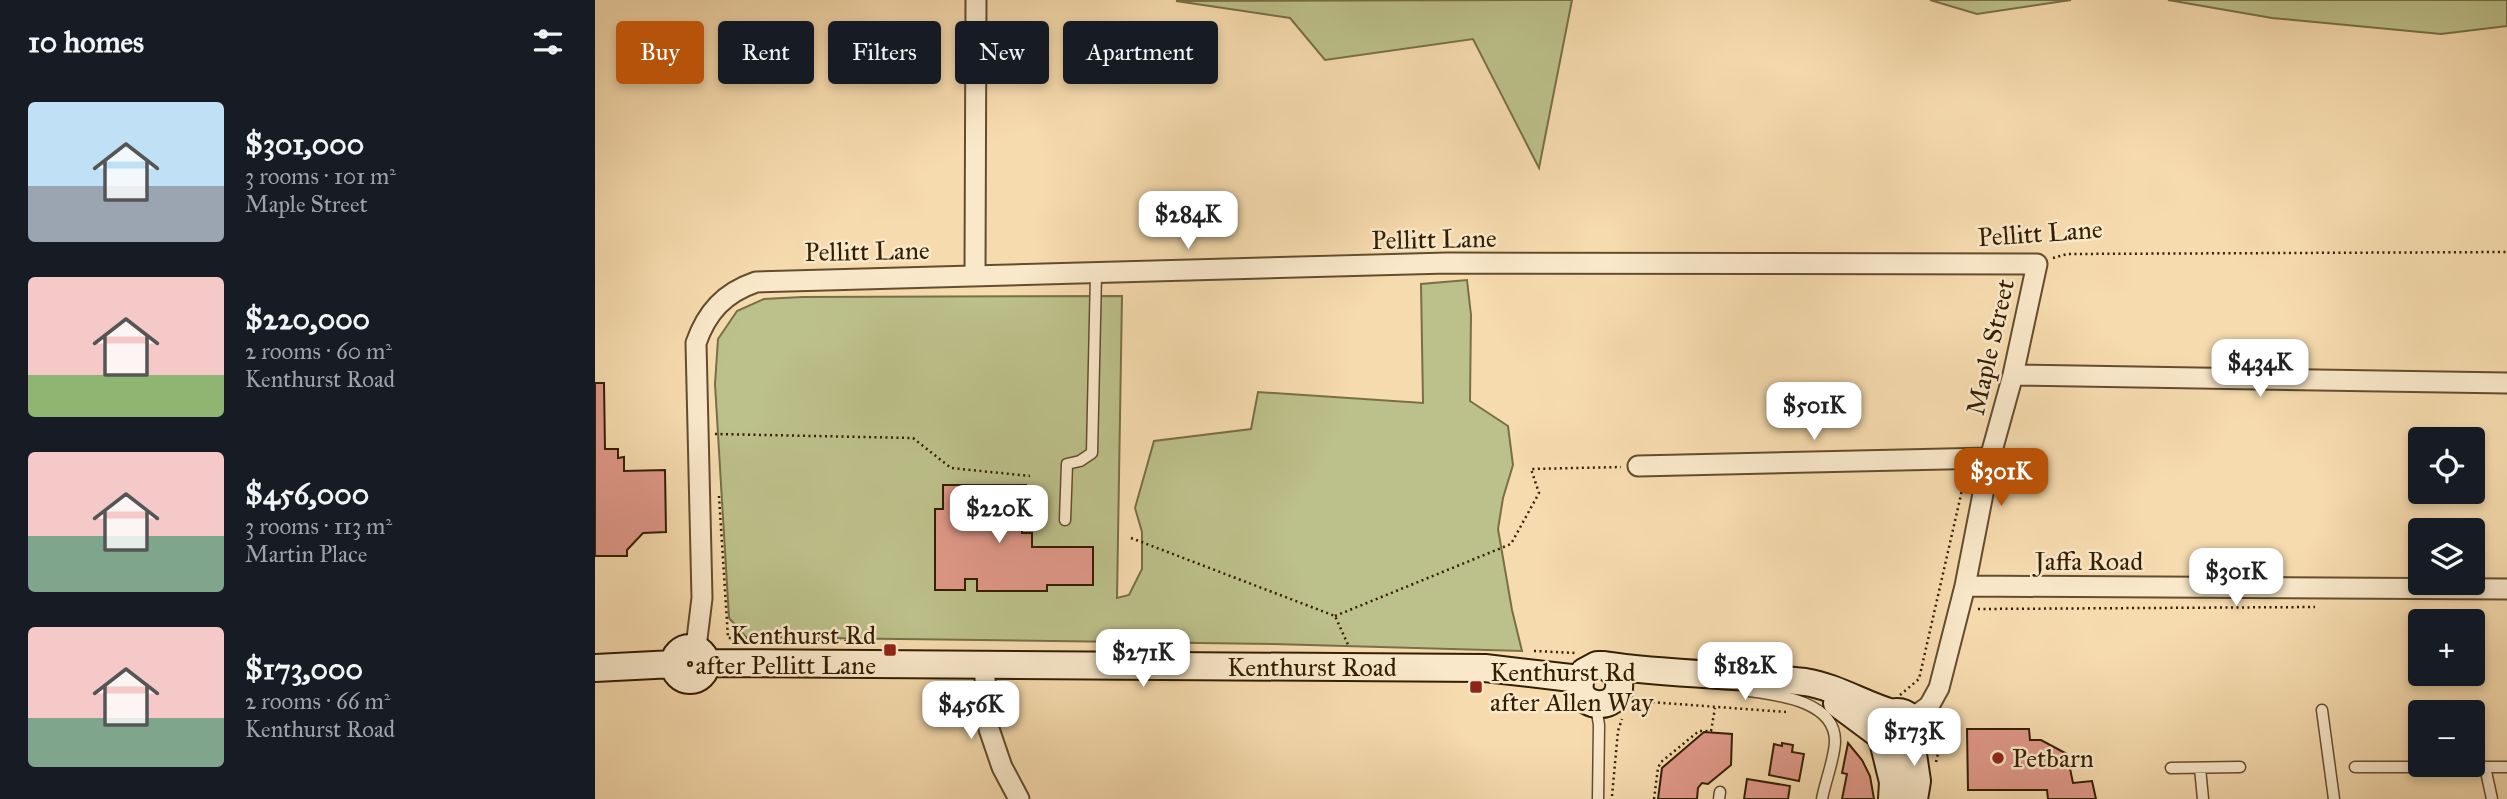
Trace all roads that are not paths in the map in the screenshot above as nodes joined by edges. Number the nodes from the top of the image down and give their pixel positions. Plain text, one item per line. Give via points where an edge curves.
1 (976, 0) edge
2 (2037, 264) joint
3 (1096, 274) junction
4 (975, 275) junction
5 (2013, 375) junction
6 (2507, 383) edge
7 (1990, 458) junction
8 (1638, 466) road end
9 (1065, 520) dead end
10 (1965, 586) junction
11 (2507, 589) edge
12 (691, 658) junction
13 (984, 666) junction
14 (1589, 666) junction
15 (595, 668) edge
16 (1749, 691) junction
17 (1618, 703) junction
18 (2322, 710) dead end
19 (1896, 724) junction
20 (2355, 766) dead end
21 (2240, 767) dead end
22 (2486, 767) junction
23 (2507, 767) edge
24 (2171, 768) dead end
25 (2200, 768) junction
26 (1019, 799) edge
27 (1598, 799) edge
28 (1822, 799) edge
29 (1892, 799) edge
30 (1914, 799) edge
31 (2203, 799) edge
32 (2334, 799) edge
33 (2492, 799) edge

1 - 4 street
2 - 3 street, Pellitt Lane via 1447,263
2 - 5 street, Maple Street
3 - 4 street, Pellitt Lane
3 - 9 lane via 1092,453 1067,464
4 - 12 street, Pellitt Lane via 756,282 719,303 703,323 696,343 695,372 702,598
5 - 6 street
5 - 7 street, Maple Street
7 - 8 street
7 - 10 street, Maple Street
10 - 11 street, Jaffa Road
10 - 19 street, Maple Street via 1929,706
12 - 13 main road, Kenthurst Road
12 - 15 main road, Kenthurst Road
13 - 14 main road, Kenthurst Road
13 - 26 street via 989,730
14 - 17 main road via 1617,674
14 - 17 main road via 1579,687 1583,697
14 - 19 main road, Kenthurst Road via 1805,682 1841,692
16 - 17 main road via 1663,685 1640,688
16 - 19 main road via 1809,695
16 - 28 lane via 1787,697 1820,712 1833,727 1835,743
17 - 27 lane via 1599,725
18 - 32 lane
19 - 29 main road
19 - 30 main road via 1917,772
20 - 22 lane
21 - 25 lane
22 - 23 lane
22 - 33 lane
24 - 25 lane
25 - 31 lane

